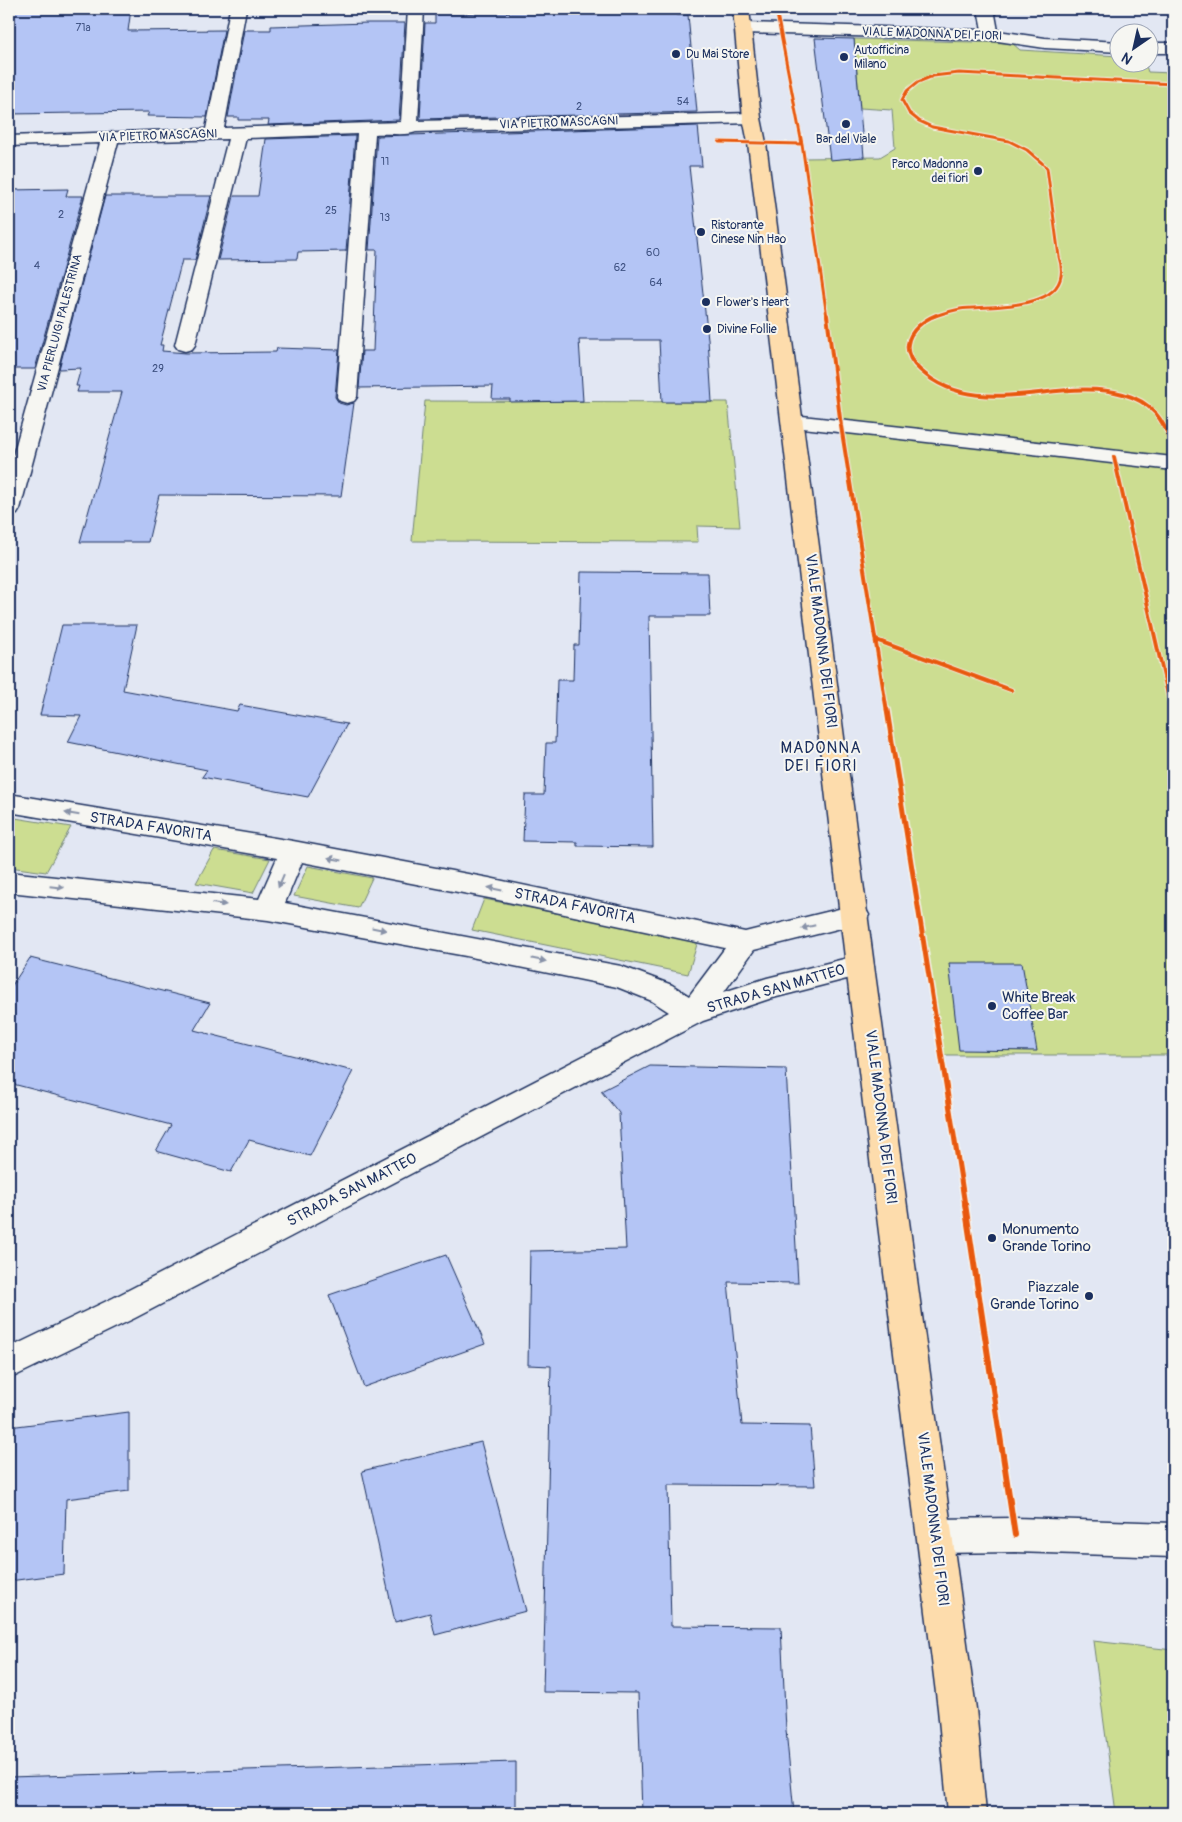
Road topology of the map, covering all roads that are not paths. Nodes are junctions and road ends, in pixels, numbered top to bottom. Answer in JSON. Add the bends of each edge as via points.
{"nodes":[{"id":1,"x":238,"y":9,"type":"edge"},
{"id":2,"x":416,"y":9,"type":"edge"},
{"id":3,"x":986,"y":9,"type":"edge"},
{"id":4,"x":742,"y":18,"type":"edge"},
{"id":5,"x":991,"y":35,"type":"junction"},
{"id":6,"x":1110,"y":46,"type":"edge"},
{"id":7,"x":1160,"y":48,"type":"edge"},
{"id":8,"x":1173,"y":48,"type":"edge"},
{"id":9,"x":752,"y":118,"type":"junction"},
{"id":10,"x":409,"y":129,"type":"junction"},
{"id":11,"x":366,"y":130,"type":"junction"},
{"id":12,"x":238,"y":134,"type":"junction"},
{"id":13,"x":214,"y":135,"type":"junction"},
{"id":14,"x":111,"y":137,"type":"junction"},
{"id":15,"x":9,"y":141,"type":"edge"},
{"id":16,"x":185,"y":345,"type":"dead end"},
{"id":17,"x":347,"y":397,"type":"dead end"},
{"id":18,"x":793,"y":421,"type":"junction"},
{"id":19,"x":1173,"y":464,"type":"edge"},
{"id":20,"x":9,"y":510,"type":"edge"},
{"id":21,"x":9,"y":804,"type":"edge"},
{"id":22,"x":293,"y":851,"type":"junction"},
{"id":23,"x":9,"y":882,"type":"edge"},
{"id":24,"x":268,"y":910,"type":"junction"},
{"id":25,"x":855,"y":915,"type":"junction"},
{"id":26,"x":745,"y":942,"type":"junction"},
{"id":27,"x":860,"y":966,"type":"junction"},
{"id":28,"x":693,"y":1013,"type":"junction"},
{"id":29,"x":9,"y":1364,"type":"edge"},
{"id":30,"x":935,"y":1536,"type":"junction"},
{"id":31,"x":1173,"y":1540,"type":"edge"},
{"id":32,"x":967,"y":1813,"type":"edge"}],
"edges":[{"from":1,"to":13,"type":"street"},
{"from":2,"to":10,"type":"street"},
{"from":3,"to":5,"type":"street"},
{"from":4,"to":5,"type":"street","name":"VIALE MADONNA DEI FIORI"},
{"from":4,"to":9,"type":"main road","name":"VIALE MADONNA DEI FIORI"},
{"from":5,"to":6,"type":"street","name":"VIALE MADONNA DEI FIORI","via":[[1045,43]]},
{"from":7,"to":8,"type":"street"},
{"from":9,"to":10,"type":"street","name":"VIA PIETRO MASCAGNI"},
{"from":9,"to":18,"type":"main road","name":"VIALE MADONNA DEI FIORI"},
{"from":10,"to":11,"type":"street","name":"VIA PIETRO MASCAGNI"},
{"from":11,"to":12,"type":"street","name":"VIA PIETRO MASCAGNI"},
{"from":11,"to":17,"type":"street"},
{"from":12,"to":13,"type":"street","name":"VIA PIETRO MASCAGNI"},
{"from":12,"to":16,"type":"street"},
{"from":13,"to":14,"type":"street","name":"VIA PIETRO MASCAGNI"},
{"from":14,"to":15,"type":"street","name":"VIA PIETRO MASCAGNI"},
{"from":14,"to":20,"type":"street","name":"VIA PIERLUIGI PALESTRINA"},
{"from":18,"to":19,"type":"street"},
{"from":18,"to":25,"type":"main road","name":"VIALE MADONNA DEI FIORI"},
{"from":22,"to":21,"type":"street","name":"STRADA FAVORITA","one_way":true},
{"from":22,"to":24,"type":"street","one_way":true},
{"from":26,"to":22,"type":"street","name":"STRADA FAVORITA","one_way":true},
{"from":23,"to":24,"type":"street","one_way":true},
{"from":24,"to":28,"type":"street","one_way":true,"via":[[621,977],[662,993]]},
{"from":25,"to":26,"type":"street","name":"STRADA FAVORITA","one_way":true},
{"from":25,"to":27,"type":"main road","name":"VIALE MADONNA DEI FIORI"},
{"from":26,"to":28,"type":"street","name":"STRADA SAN MATTEO"},
{"from":27,"to":28,"type":"street","name":"STRADA SAN MATTEO","via":[[767,989]]},
{"from":27,"to":30,"type":"main road","name":"VIALE MADONNA DEI FIORI"},
{"from":28,"to":29,"type":"street","name":"STRADA SAN MATTEO"},
{"from":30,"to":31,"type":"street"},
{"from":30,"to":32,"type":"main road","name":"VIALE MADONNA DEI FIORI"}]}
